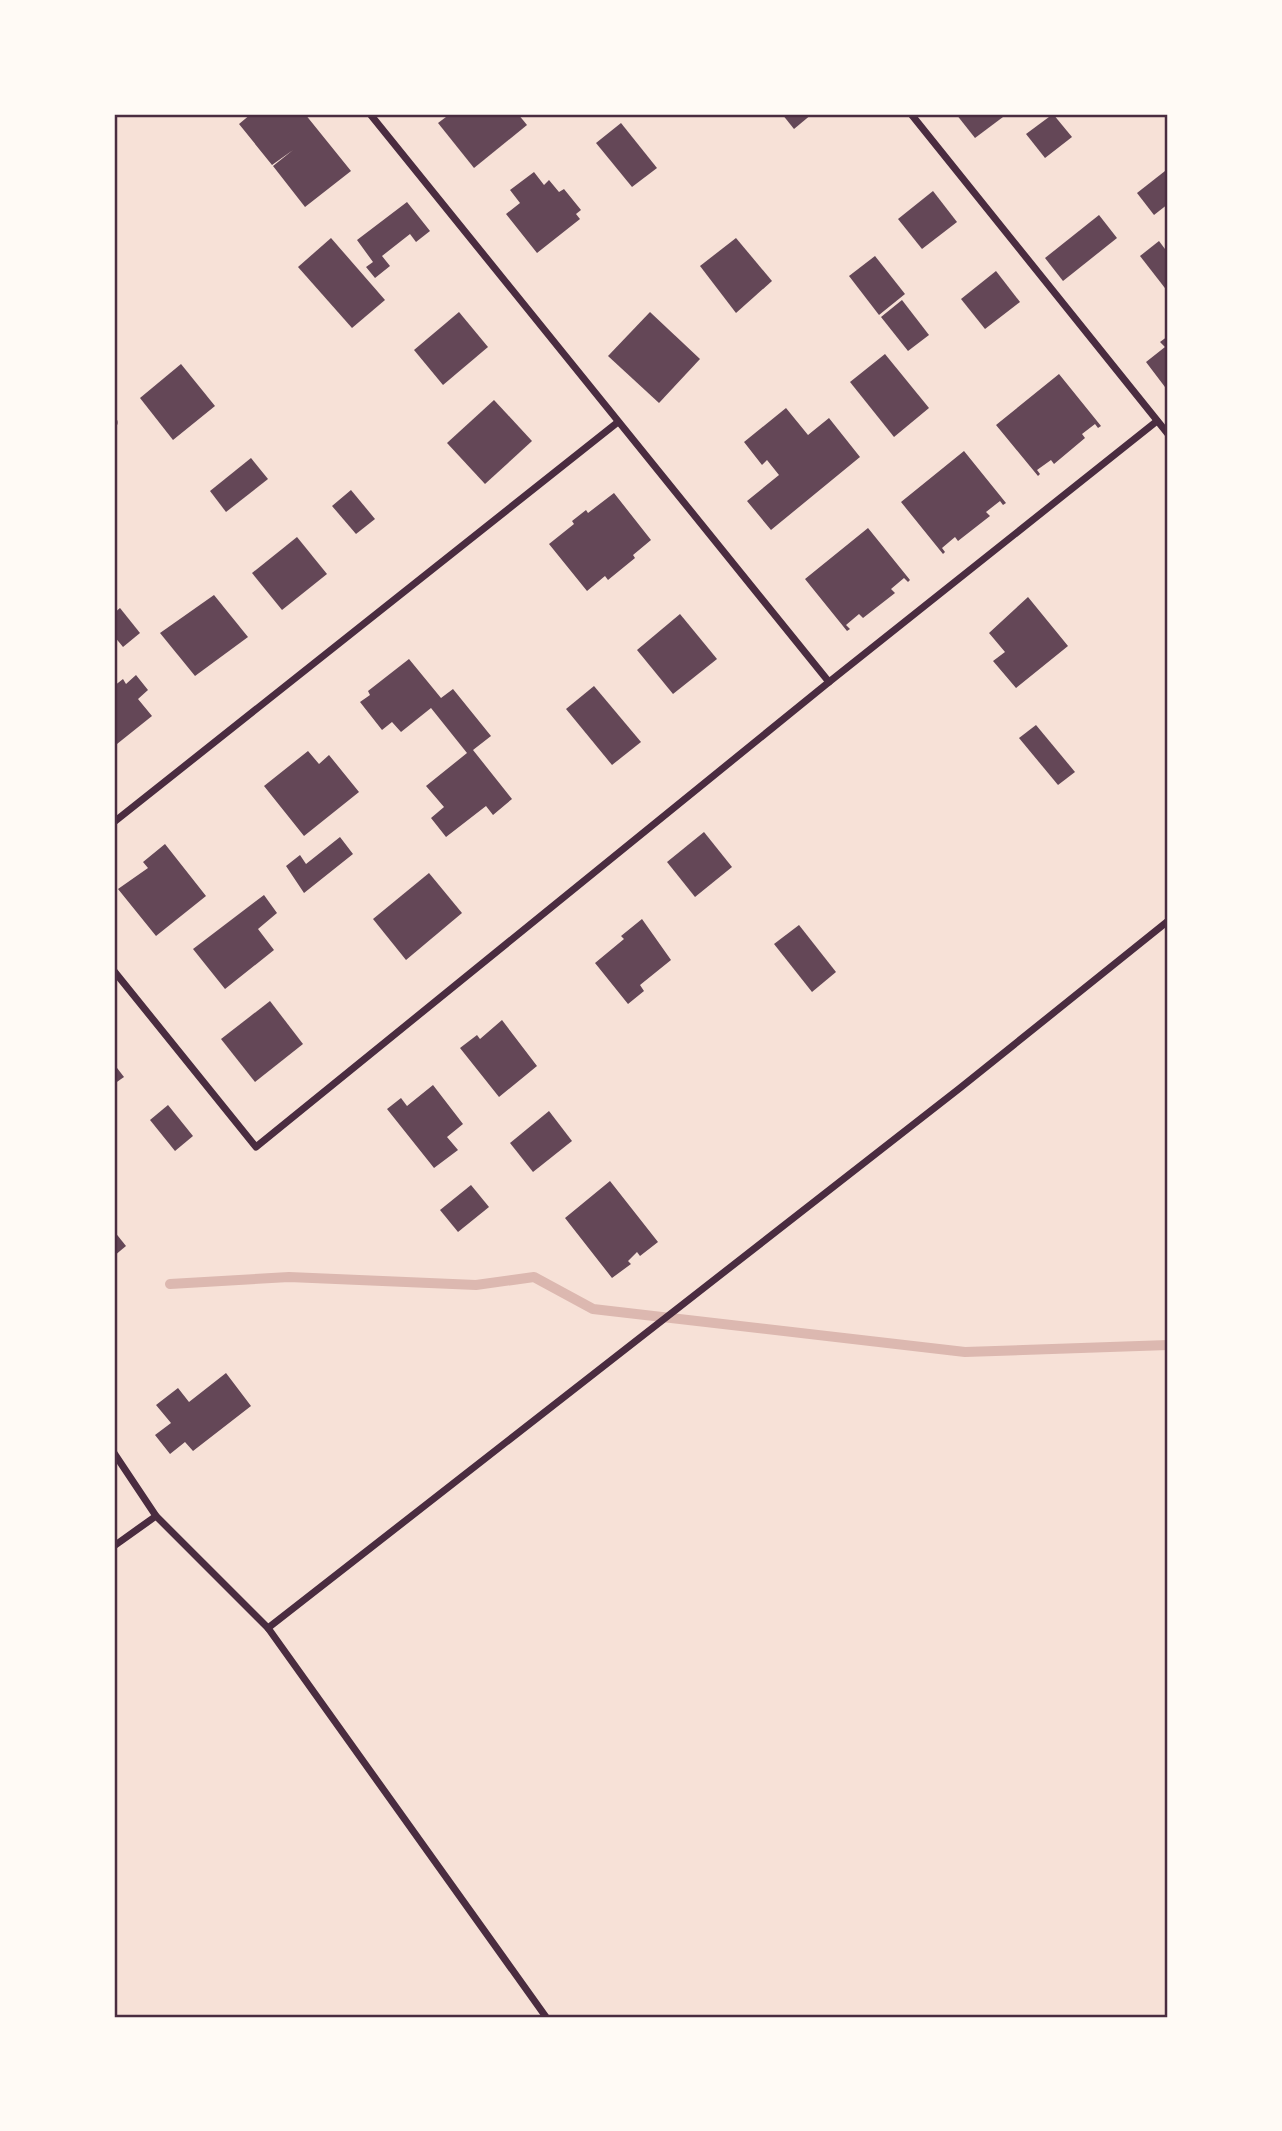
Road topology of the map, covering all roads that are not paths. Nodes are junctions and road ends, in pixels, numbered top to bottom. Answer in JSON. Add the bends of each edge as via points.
{"nodes":[{"id":1,"x":370,"y":114,"type":"edge"},
{"id":2,"x":911,"y":114,"type":"edge"},
{"id":3,"x":1157,"y":421,"type":"junction"},
{"id":4,"x":618,"y":422,"type":"junction"},
{"id":5,"x":1168,"y":434,"type":"edge"},
{"id":6,"x":829,"y":682,"type":"junction"},
{"id":7,"x":114,"y":822,"type":"edge"},
{"id":8,"x":1168,"y":921,"type":"edge"},
{"id":9,"x":114,"y":971,"type":"edge"},
{"id":10,"x":114,"y":1453,"type":"edge"},
{"id":11,"x":156,"y":1516,"type":"junction"},
{"id":12,"x":114,"y":1546,"type":"edge"},
{"id":13,"x":268,"y":1628,"type":"junction"},
{"id":14,"x":546,"y":2017,"type":"edge"}],
"edges":[{"from":1,"to":4,"type":"street"},
{"from":2,"to":3,"type":"street"},
{"from":3,"to":5,"type":"street"},
{"from":3,"to":6,"type":"street"},
{"from":4,"to":6,"type":"street"},
{"from":4,"to":7,"type":"street"},
{"from":6,"to":9,"type":"street","via":[[256,1147]]},
{"from":8,"to":13,"type":"street"},
{"from":10,"to":11,"type":"street"},
{"from":11,"to":12,"type":"street"},
{"from":11,"to":13,"type":"street"},
{"from":13,"to":14,"type":"street"}]}
